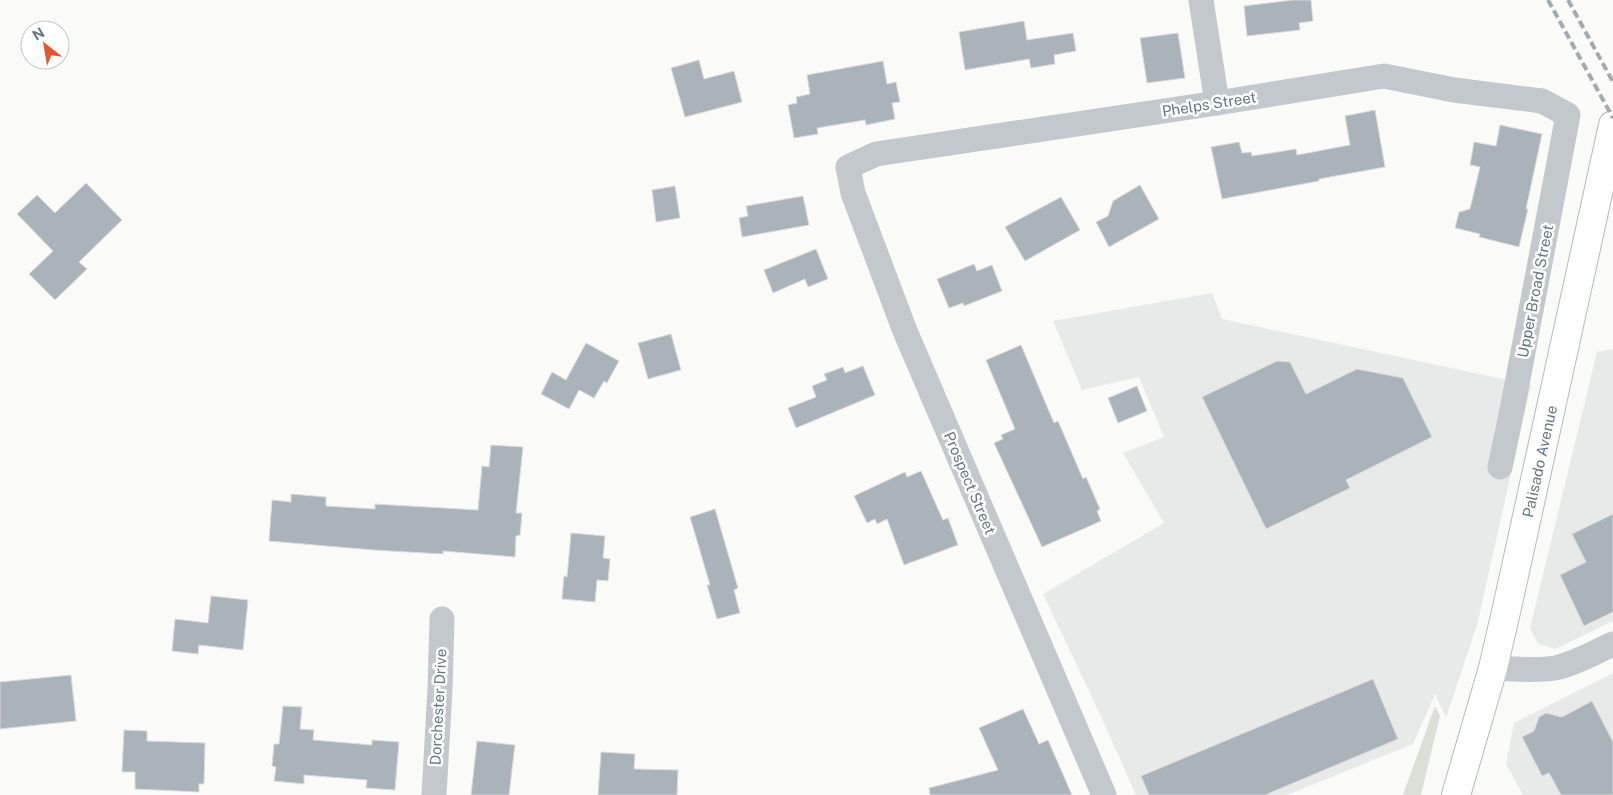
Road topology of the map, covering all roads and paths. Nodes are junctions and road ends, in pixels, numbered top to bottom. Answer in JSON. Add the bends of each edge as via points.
{"nodes":[{"id":1,"x":1201,"y":0,"type":"edge"},
{"id":2,"x":1217,"y":103,"type":"junction"},
{"id":3,"x":1568,"y":115,"type":"joint"},
{"id":4,"x":1613,"y":125,"type":"edge"},
{"id":5,"x":848,"y":167,"type":"joint"},
{"id":6,"x":1500,"y":468,"type":"dead end"},
{"id":7,"x":442,"y":619,"type":"dead end"},
{"id":8,"x":1613,"y":644,"type":"edge"},
{"id":9,"x":1492,"y":668,"type":"junction"},
{"id":10,"x":434,"y":795,"type":"edge"},
{"id":11,"x":1104,"y":795,"type":"edge"},
{"id":12,"x":1456,"y":795,"type":"edge"}],
"edges":[{"from":1,"to":2,"type":"street"},
{"from":2,"to":3,"type":"street","name":"Phelps Street","via":[[1384,76],[1454,90],[1542,101]]},
{"from":2,"to":5,"type":"street","name":"Phelps Street","via":[[876,154]]},
{"from":3,"to":6,"type":"street","name":"Upper Broad Street"},
{"from":4,"to":9,"type":"main road","name":"Palisado Avenue"},
{"from":5,"to":11,"type":"street","name":"Prospect Street","via":[[853,193],[904,331]]},
{"from":7,"to":10,"type":"street","name":"Dorchester Drive"},
{"from":8,"to":9,"type":"street","via":[[1556,668]]},
{"from":9,"to":12,"type":"main road","name":"Palisado Avenue"}]}
